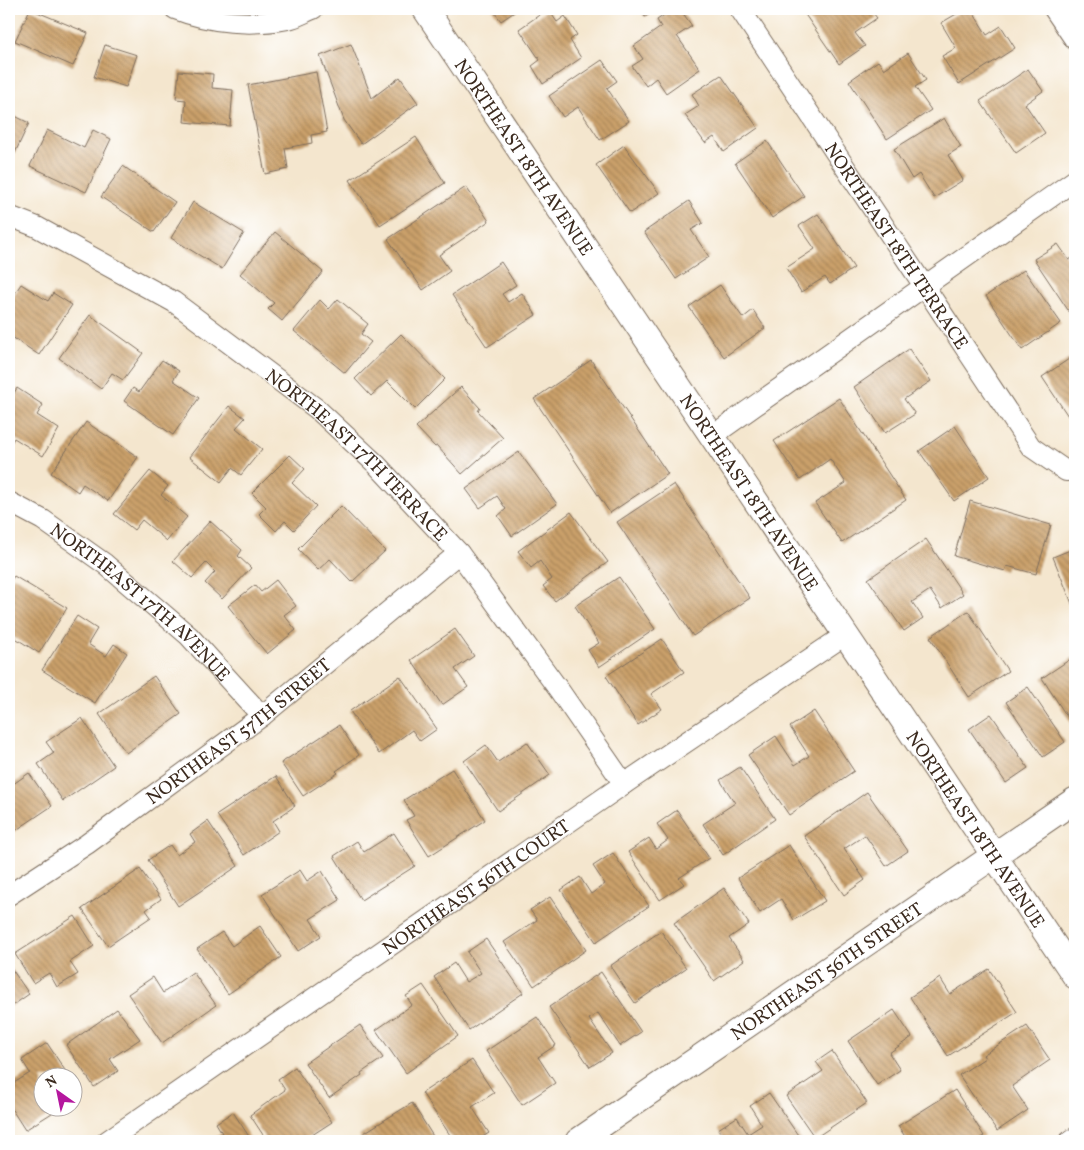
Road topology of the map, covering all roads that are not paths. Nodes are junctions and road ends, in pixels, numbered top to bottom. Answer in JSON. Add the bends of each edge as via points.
{"nodes":[{"id":1,"x":175,"y":9,"type":"edge"},
{"id":2,"x":313,"y":9,"type":"edge"},
{"id":3,"x":426,"y":9,"type":"edge"},
{"id":4,"x":740,"y":9,"type":"edge"},
{"id":5,"x":1054,"y":9,"type":"edge"},
{"id":6,"x":1075,"y":40,"type":"edge"},
{"id":7,"x":1075,"y":180,"type":"edge"},
{"id":8,"x":9,"y":216,"type":"edge"},
{"id":9,"x":924,"y":286,"type":"junction"},
{"id":10,"x":712,"y":436,"type":"junction"},
{"id":11,"x":1071,"y":471,"type":"edge"},
{"id":12,"x":9,"y":502,"type":"edge"},
{"id":13,"x":459,"y":553,"type":"junction"},
{"id":14,"x":846,"y":635,"type":"junction"},
{"id":15,"x":262,"y":716,"type":"junction"},
{"id":16,"x":624,"y":784,"type":"junction"},
{"id":17,"x":1075,"y":800,"type":"edge"},
{"id":18,"x":993,"y":856,"type":"junction"},
{"id":19,"x":9,"y":895,"type":"edge"},
{"id":20,"x":1075,"y":976,"type":"edge"},
{"id":21,"x":1075,"y":1138,"type":"edge"},
{"id":22,"x":107,"y":1141,"type":"edge"},
{"id":23,"x":578,"y":1141,"type":"edge"},
{"id":24,"x":1070,"y":1141,"type":"edge"}],
"edges":[{"from":1,"to":2,"type":"street","via":[[220,21],[253,23],[290,18]]},
{"from":3,"to":10,"type":"street","name":"NORTHEAST 18TH AVENUE"},
{"from":4,"to":9,"type":"street","name":"NORTHEAST 18TH TERRACE"},
{"from":5,"to":6,"type":"street"},
{"from":7,"to":9,"type":"street"},
{"from":8,"to":13,"type":"street","name":"NORTHEAST 17TH TERRACE","via":[[37,227],[174,302],[317,409],[376,464]]},
{"from":9,"to":10,"type":"street"},
{"from":9,"to":11,"type":"street","name":"NORTHEAST 18TH TERRACE","via":[[1031,447]]},
{"from":10,"to":14,"type":"street","name":"NORTHEAST 18TH AVENUE"},
{"from":12,"to":15,"type":"street","name":"NORTHEAST 17TH AVENUE","via":[[43,520],[105,564],[189,636]]},
{"from":13,"to":15,"type":"street","name":"NORTHEAST 57TH STREET"},
{"from":13,"to":16,"type":"street","name":"NORTHEAST 17TH TERRACE"},
{"from":14,"to":16,"type":"street","name":"NORTHEAST 56TH COURT"},
{"from":14,"to":18,"type":"street","name":"NORTHEAST 18TH AVENUE"},
{"from":15,"to":19,"type":"street","name":"NORTHEAST 57TH STREET","via":[[87,844]]},
{"from":16,"to":22,"type":"street","name":"NORTHEAST 56TH COURT"},
{"from":17,"to":18,"type":"street","name":"NORTHEAST 56TH STREET"},
{"from":18,"to":20,"type":"street","name":"NORTHEAST 18TH AVENUE"},
{"from":18,"to":23,"type":"street","name":"NORTHEAST 56TH STREET"},
{"from":21,"to":24,"type":"street"}]}
